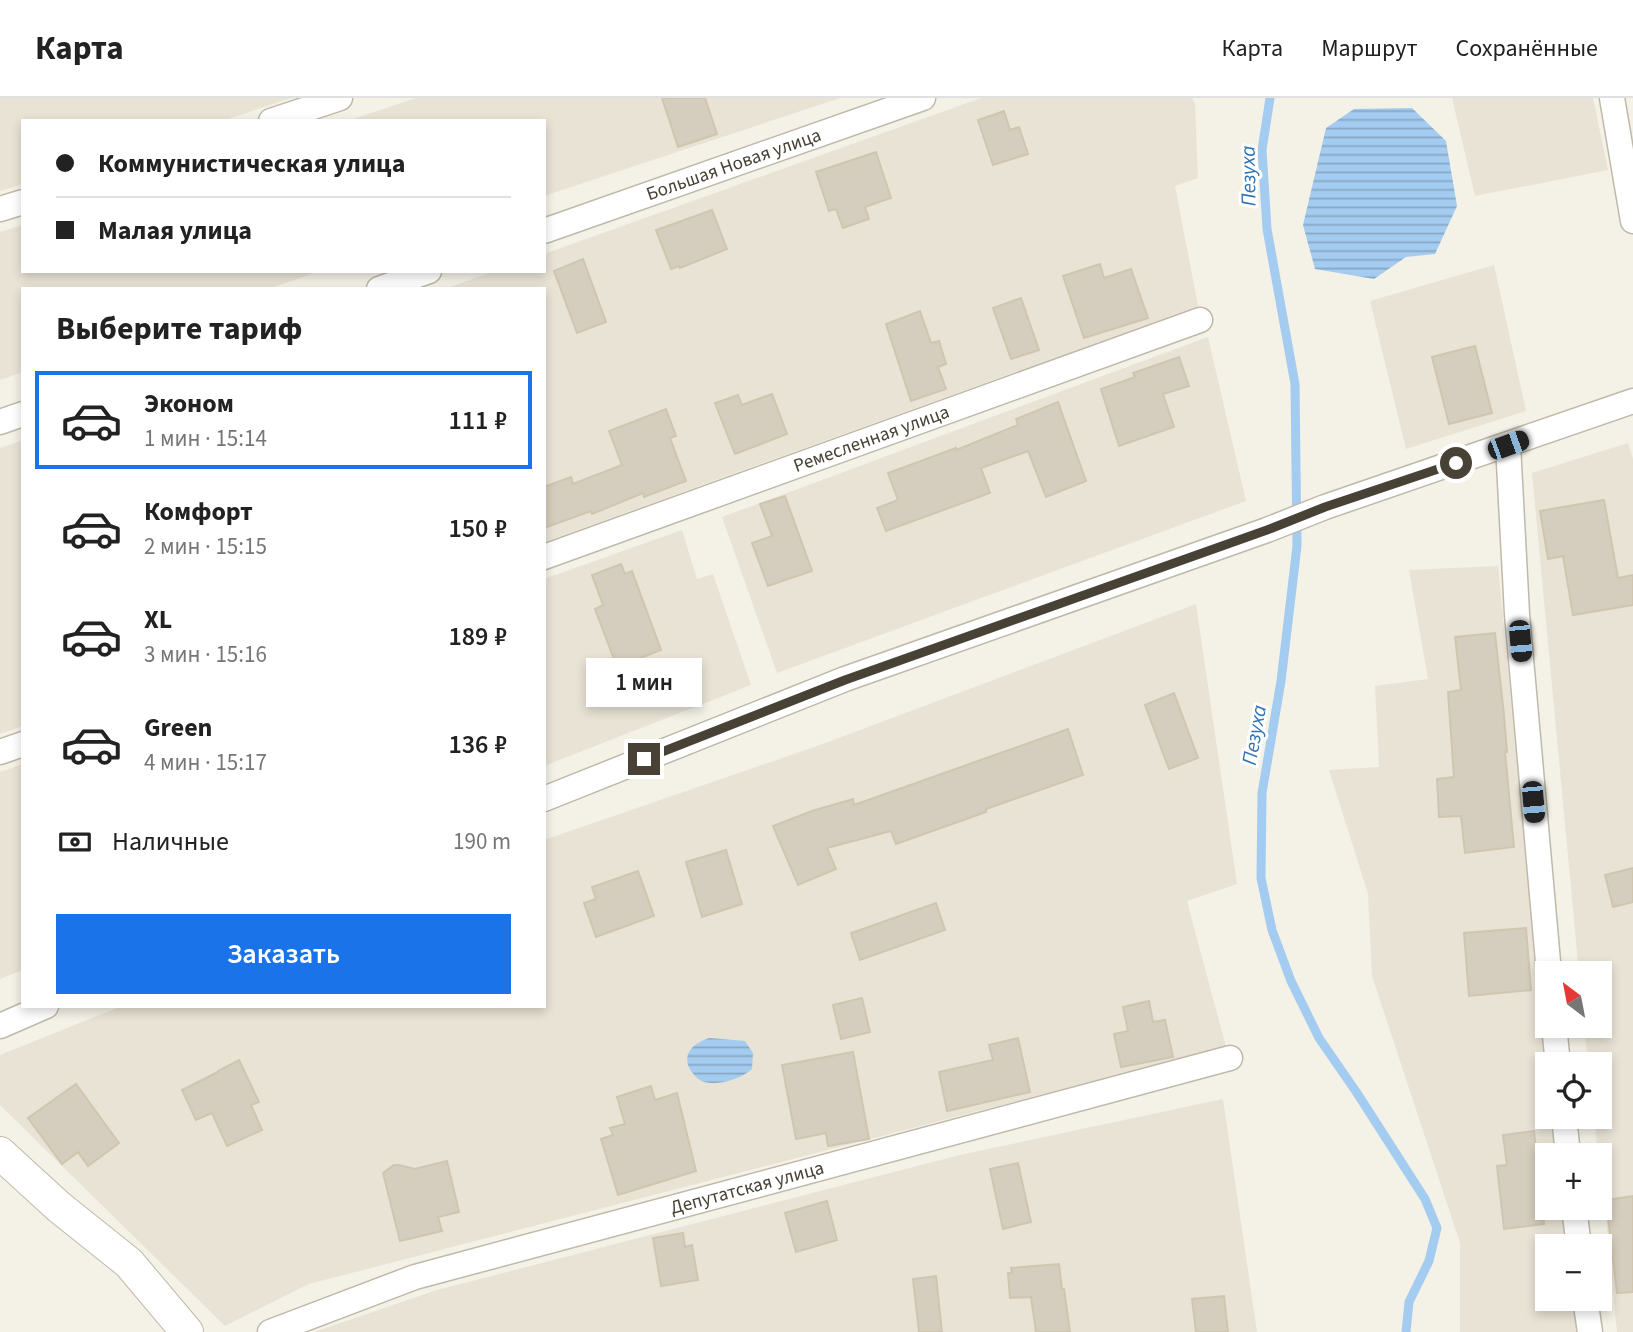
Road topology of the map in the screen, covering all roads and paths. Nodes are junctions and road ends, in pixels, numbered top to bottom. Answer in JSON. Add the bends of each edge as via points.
{"nodes":[{"id":1,"x":340,"y":98,"type":"edge"},
{"id":2,"x":923,"y":98,"type":"edge"},
{"id":3,"x":1612,"y":98,"type":"edge"},
{"id":4,"x":277,"y":119,"type":"edge"},
{"id":5,"x":21,"y":203,"type":"edge"},
{"id":6,"x":0,"y":209,"type":"edge"},
{"id":7,"x":1633,"y":221,"type":"edge"},
{"id":8,"x":546,"y":230,"type":"edge"},
{"id":9,"x":423,"y":273,"type":"edge"},
{"id":10,"x":385,"y":287,"type":"edge"},
{"id":11,"x":1200,"y":320,"type":"dead end"},
{"id":12,"x":1633,"y":401,"type":"edge"},
{"id":13,"x":21,"y":415,"type":"edge"},
{"id":14,"x":0,"y":422,"type":"edge"},
{"id":15,"x":1508,"y":445,"type":"junction"},
{"id":16,"x":546,"y":556,"type":"edge"},
{"id":17,"x":21,"y":745,"type":"edge"},
{"id":18,"x":0,"y":752,"type":"edge"},
{"id":19,"x":546,"y":798,"type":"edge"},
{"id":20,"x":1548,"y":961,"type":"edge"},
{"id":21,"x":41,"y":1008,"type":"edge"},
{"id":22,"x":0,"y":1026,"type":"edge"},
{"id":23,"x":1230,"y":1058,"type":"dead end"},
{"id":24,"x":0,"y":1153,"type":"edge"},
{"id":25,"x":1588,"y":1311,"type":"edge"},
{"id":26,"x":187,"y":1332,"type":"edge"},
{"id":27,"x":270,"y":1332,"type":"edge"},
{"id":28,"x":1590,"y":1332,"type":"edge"}],
"edges":[{"from":1,"to":4,"type":"street"},
{"from":2,"to":8,"type":"street","name":"Большая Новая улица"},
{"from":3,"to":7,"type":"street"},
{"from":5,"to":6,"type":"street"},
{"from":9,"to":10,"type":"street"},
{"from":11,"to":16,"type":"street","name":"Ремесленная улица"},
{"from":12,"to":15,"type":"street"},
{"from":13,"to":14,"type":"street"},
{"from":15,"to":19,"type":"street","via":[[845,680]]},
{"from":15,"to":20,"type":"street","via":[[1517,614]]},
{"from":17,"to":18,"type":"street"},
{"from":21,"to":22,"type":"street"},
{"from":23,"to":27,"type":"street","name":"Депутатская улица","via":[[415,1277]]},
{"from":24,"to":26,"type":"street","via":[[129,1263]]},
{"from":25,"to":28,"type":"street"}]}
